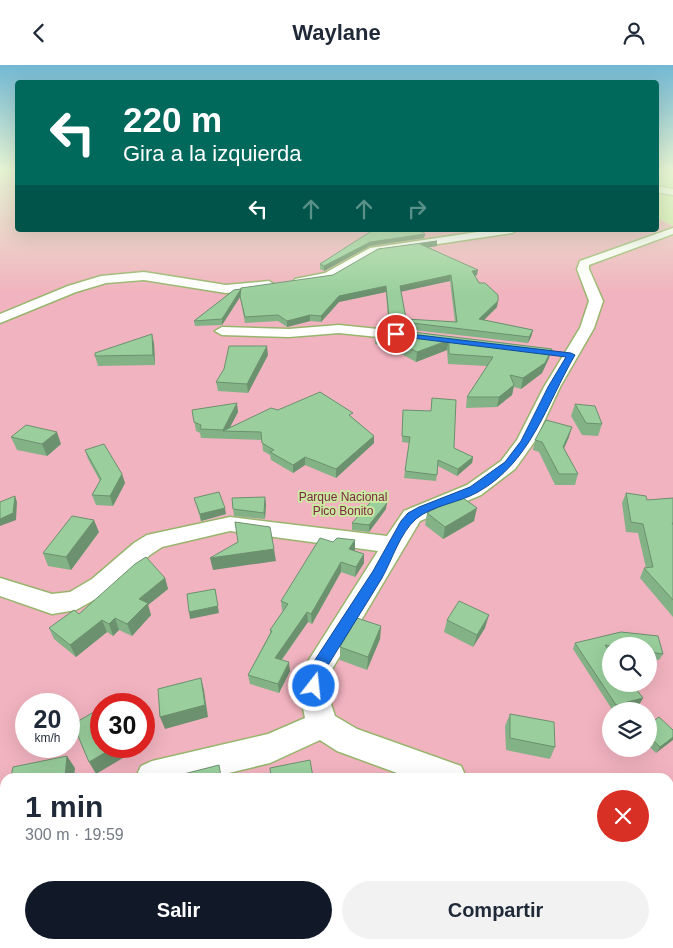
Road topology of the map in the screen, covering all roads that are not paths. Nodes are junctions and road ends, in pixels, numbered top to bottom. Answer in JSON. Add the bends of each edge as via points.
{"nodes":[{"id":1,"x":673,"y":231,"type":"edge"},
{"id":2,"x":498,"y":232,"type":"edge"},
{"id":3,"x":0,"y":319,"type":"edge"},
{"id":4,"x":222,"y":331,"type":"dead end"},
{"id":5,"x":424,"y":338,"type":"edge"},
{"id":6,"x":554,"y":353,"type":"edge"},
{"id":7,"x":571,"y":355,"type":"junction"},
{"id":8,"x":394,"y":545,"type":"junction"},
{"id":9,"x":0,"y":587,"type":"edge"},
{"id":10,"x":322,"y":725,"type":"junction"},
{"id":11,"x":168,"y":773,"type":"edge"},
{"id":12,"x":439,"y":773,"type":"edge"}],
"edges":[{"from":1,"to":7,"type":"street","via":[[584,263],[583,269],[596,301],[587,328]]},
{"from":2,"to":3,"type":"street","via":[[374,250],[329,275],[292,283],[226,289],[144,276],[105,279]]},
{"from":4,"to":5,"type":"street","via":[[289,333],[348,329]]},
{"from":6,"to":7,"type":"street"},
{"from":7,"to":8,"type":"street","via":[[526,441],[508,465],[474,490],[412,516]]},
{"from":8,"to":9,"type":"street","via":[[230,524],[155,541],[101,585],[76,600],[52,604]]},
{"from":8,"to":10,"type":"street","via":[[314,674],[314,698]]},
{"from":10,"to":11,"type":"street","via":[[270,748]]},
{"from":10,"to":12,"type":"street","via":[[348,741]]}]}
